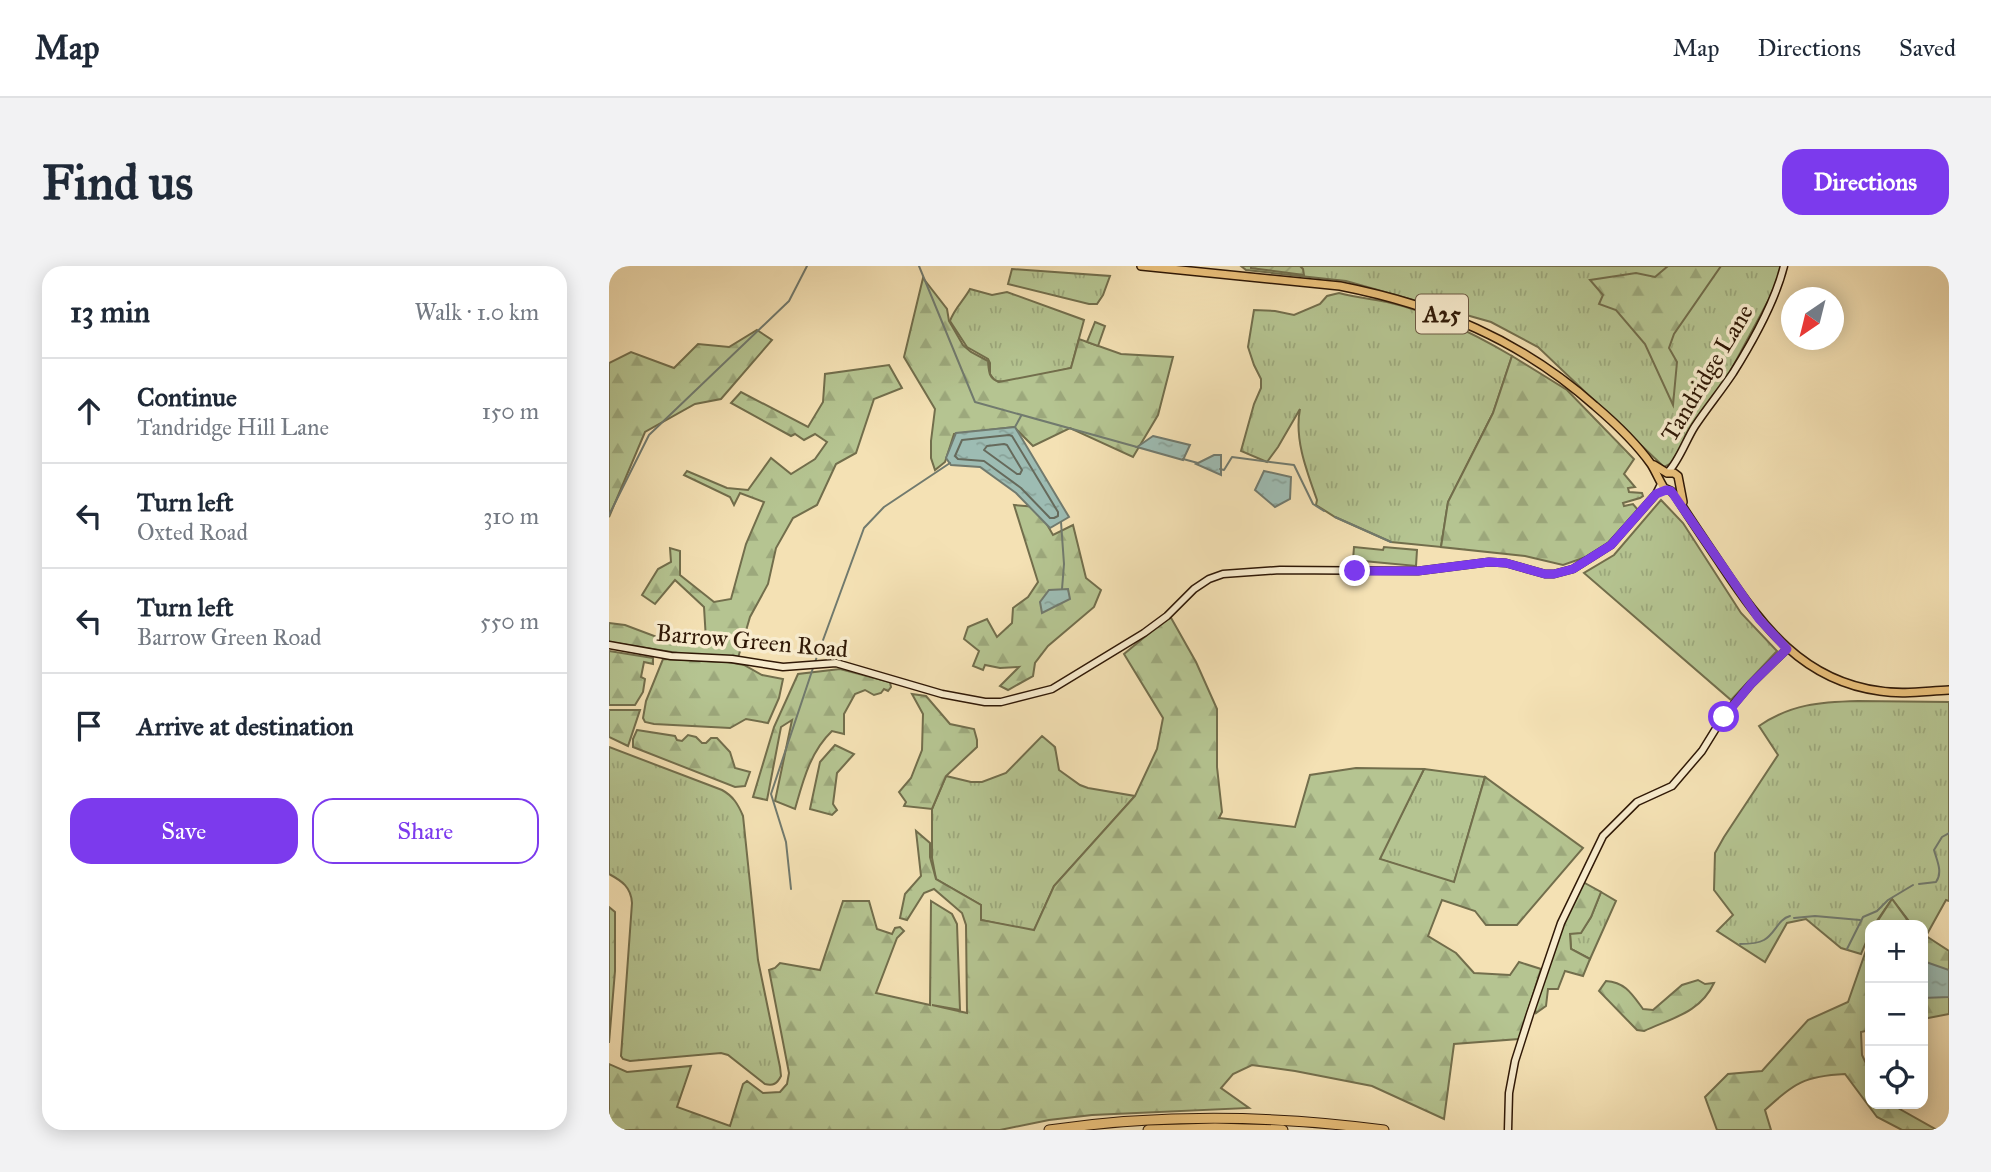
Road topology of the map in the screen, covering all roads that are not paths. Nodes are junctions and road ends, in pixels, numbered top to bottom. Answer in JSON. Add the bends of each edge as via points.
{"nodes":[{"id":1,"x":1141,"y":266,"type":"edge"},
{"id":2,"x":1784,"y":266,"type":"edge"},
{"id":3,"x":1650,"y":463,"type":"junction"},
{"id":4,"x":1670,"y":473,"type":"junction"},
{"id":5,"x":1679,"y":485,"type":"junction"},
{"id":6,"x":1665,"y":486,"type":"junction"},
{"id":7,"x":1685,"y":510,"type":"junction"},
{"id":8,"x":609,"y":645,"type":"edge"},
{"id":9,"x":1787,"y":649,"type":"junction"},
{"id":10,"x":1949,"y":690,"type":"edge"},
{"id":11,"x":1049,"y":1130,"type":"edge"},
{"id":12,"x":1148,"y":1130,"type":"edge"},
{"id":13,"x":1283,"y":1130,"type":"edge"},
{"id":14,"x":1384,"y":1130,"type":"edge"},
{"id":15,"x":1508,"y":1130,"type":"edge"}],
"edges":[{"from":1,"to":3,"type":"main road","number":"A25","via":[[1340,286],[1454,318],[1541,363],[1611,420]]},
{"from":2,"to":4,"type":"street","name":"Tandridge Lane","via":[[1752,341]]},
{"from":3,"to":4,"type":"main road","number":"A25"},
{"from":3,"to":6,"type":"main road","number":"A25"},
{"from":4,"to":5,"type":"main road","via":[[1679,479]]},
{"from":4,"to":6,"type":"main road"},
{"from":5,"to":6,"type":"main road"},
{"from":5,"to":7,"type":"main road","number":"A25"},
{"from":6,"to":7,"type":"main road","number":"A25"},
{"from":6,"to":8,"type":"street","name":"Barrow Green Road","via":[[1611,545],[1562,573],[1545,574],[1489,562],[1418,571],[1223,574],[1194,589],[1145,633],[1052,689],[1001,702],[942,694],[836,663],[783,667]]},
{"from":7,"to":9,"type":"main road","number":"A25","via":[[1753,611]]},
{"from":9,"to":10,"type":"main road","number":"A25","via":[[1824,674],[1859,687],[1895,693]]},
{"from":9,"to":15,"type":"street","via":[[1751,684],[1672,786],[1637,802],[1603,836],[1561,922],[1530,1014],[1515,1061]]},
{"from":11,"to":14,"type":"highway","via":[[1203,1118]]},
{"from":12,"to":13,"type":"highway"}]}
